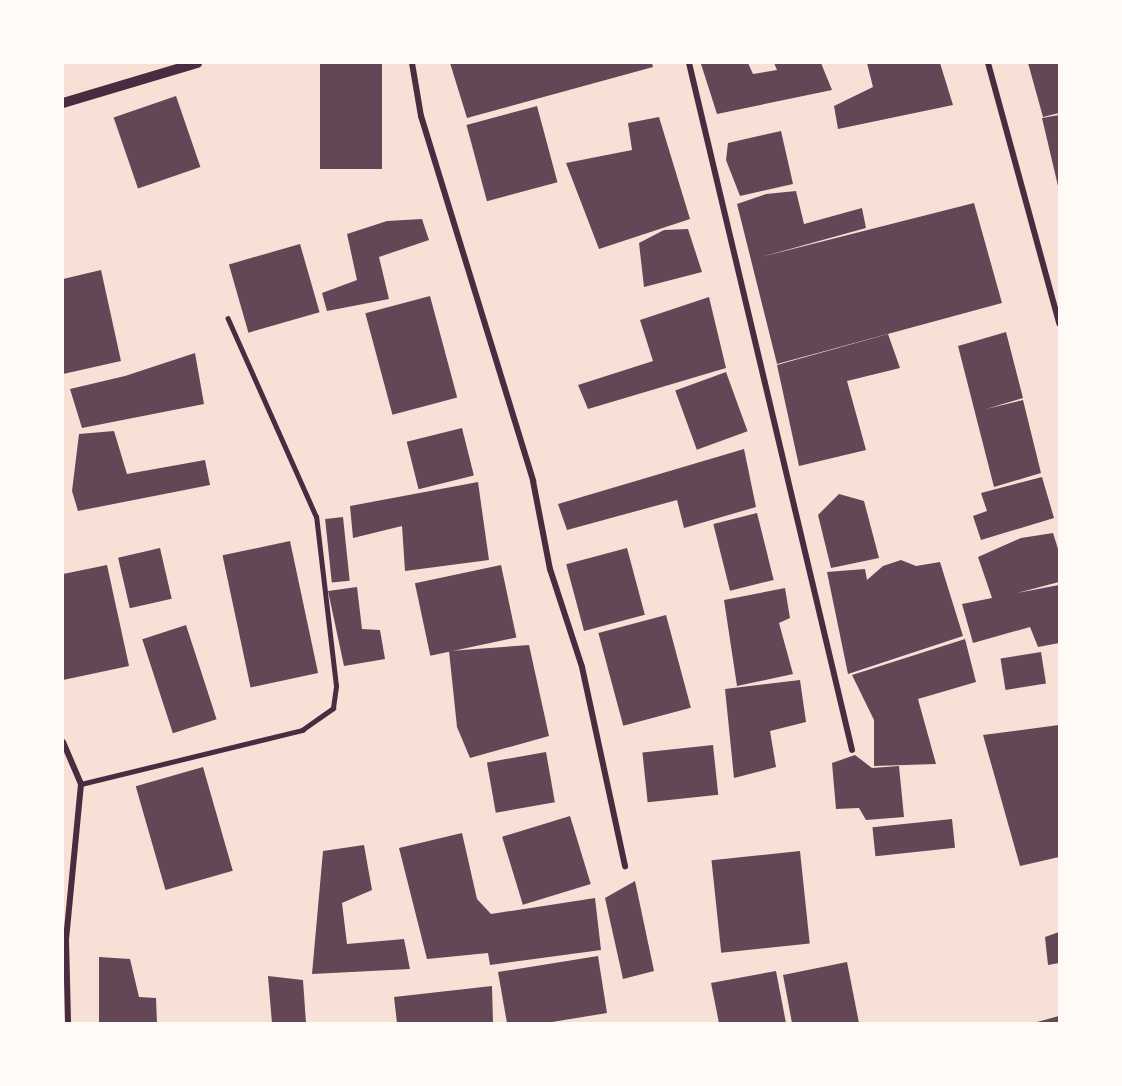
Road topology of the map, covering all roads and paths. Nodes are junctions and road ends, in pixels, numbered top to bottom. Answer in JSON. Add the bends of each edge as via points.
{"nodes":[{"id":1,"x":197,"y":63,"type":"edge"},
{"id":2,"x":412,"y":63,"type":"edge"},
{"id":3,"x":689,"y":63,"type":"edge"},
{"id":4,"x":988,"y":63,"type":"edge"},
{"id":5,"x":63,"y":102,"type":"edge"},
{"id":6,"x":228,"y":319,"type":"dead end"},
{"id":7,"x":1059,"y":323,"type":"edge"},
{"id":8,"x":63,"y":741,"type":"edge"},
{"id":9,"x":852,"y":750,"type":"dead end"},
{"id":10,"x":81,"y":784,"type":"junction"},
{"id":11,"x":625,"y":866,"type":"dead end"},
{"id":12,"x":64,"y":939,"type":"edge"},
{"id":13,"x":68,"y":1023,"type":"edge"}],
"edges":[{"from":1,"to":5,"type":"street"},
{"from":2,"to":11,"type":"street","via":[[421,116],[533,481],[550,569],[582,667]]},
{"from":3,"to":9,"type":"street"},
{"from":4,"to":7,"type":"street"},
{"from":6,"to":10,"type":"lane","via":[[315,517],[336,686],[333,708],[303,730]]},
{"from":8,"to":10,"type":"street"},
{"from":10,"to":12,"type":"street"},
{"from":12,"to":13,"type":"street"}]}
